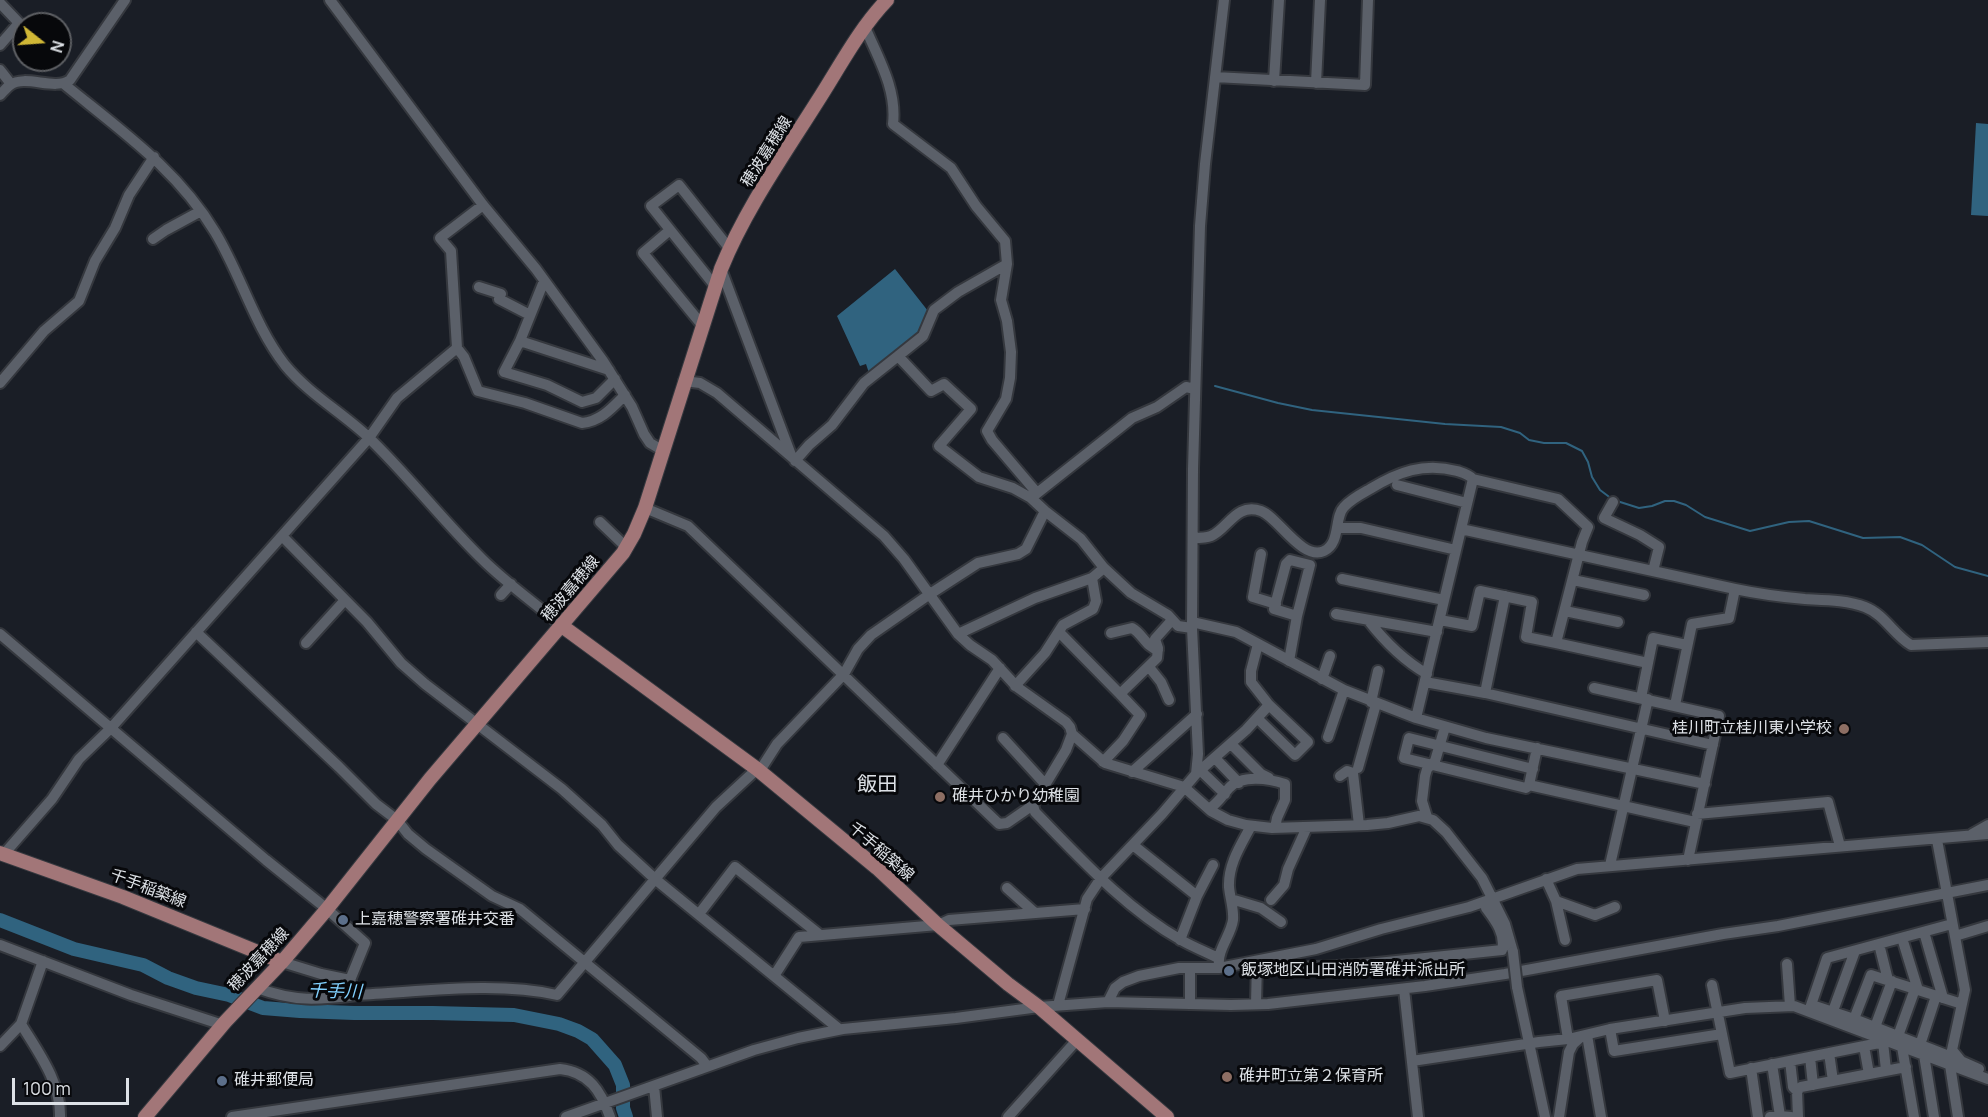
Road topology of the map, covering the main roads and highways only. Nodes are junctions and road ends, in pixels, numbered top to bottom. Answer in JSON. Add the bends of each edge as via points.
{"nodes":[{"id":1,"x":887,"y":0,"type":"edge"},
{"id":2,"x":562,"y":626,"type":"junction"},
{"id":3,"x":2,"y":853,"type":"edge"},
{"id":4,"x":282,"y":962,"type":"junction"},
{"id":5,"x":145,"y":1117,"type":"edge"},
{"id":6,"x":1167,"y":1117,"type":"edge"}],
"edges":[{"from":1,"to":2,"type":"main road","name":"穂波嘉穂線","via":[[865,27],[729,248],[634,534]]},
{"from":2,"to":4,"type":"main road","name":"穂波嘉穂線","via":[[477,723]]},
{"from":2,"to":6,"type":"main road","name":"千手稲築線","via":[[758,770]]},
{"from":3,"to":4,"type":"main road","name":"千手稲築線"},
{"from":4,"to":5,"type":"main road","name":"穂波嘉穂線","via":[[224,1023]]}]}
